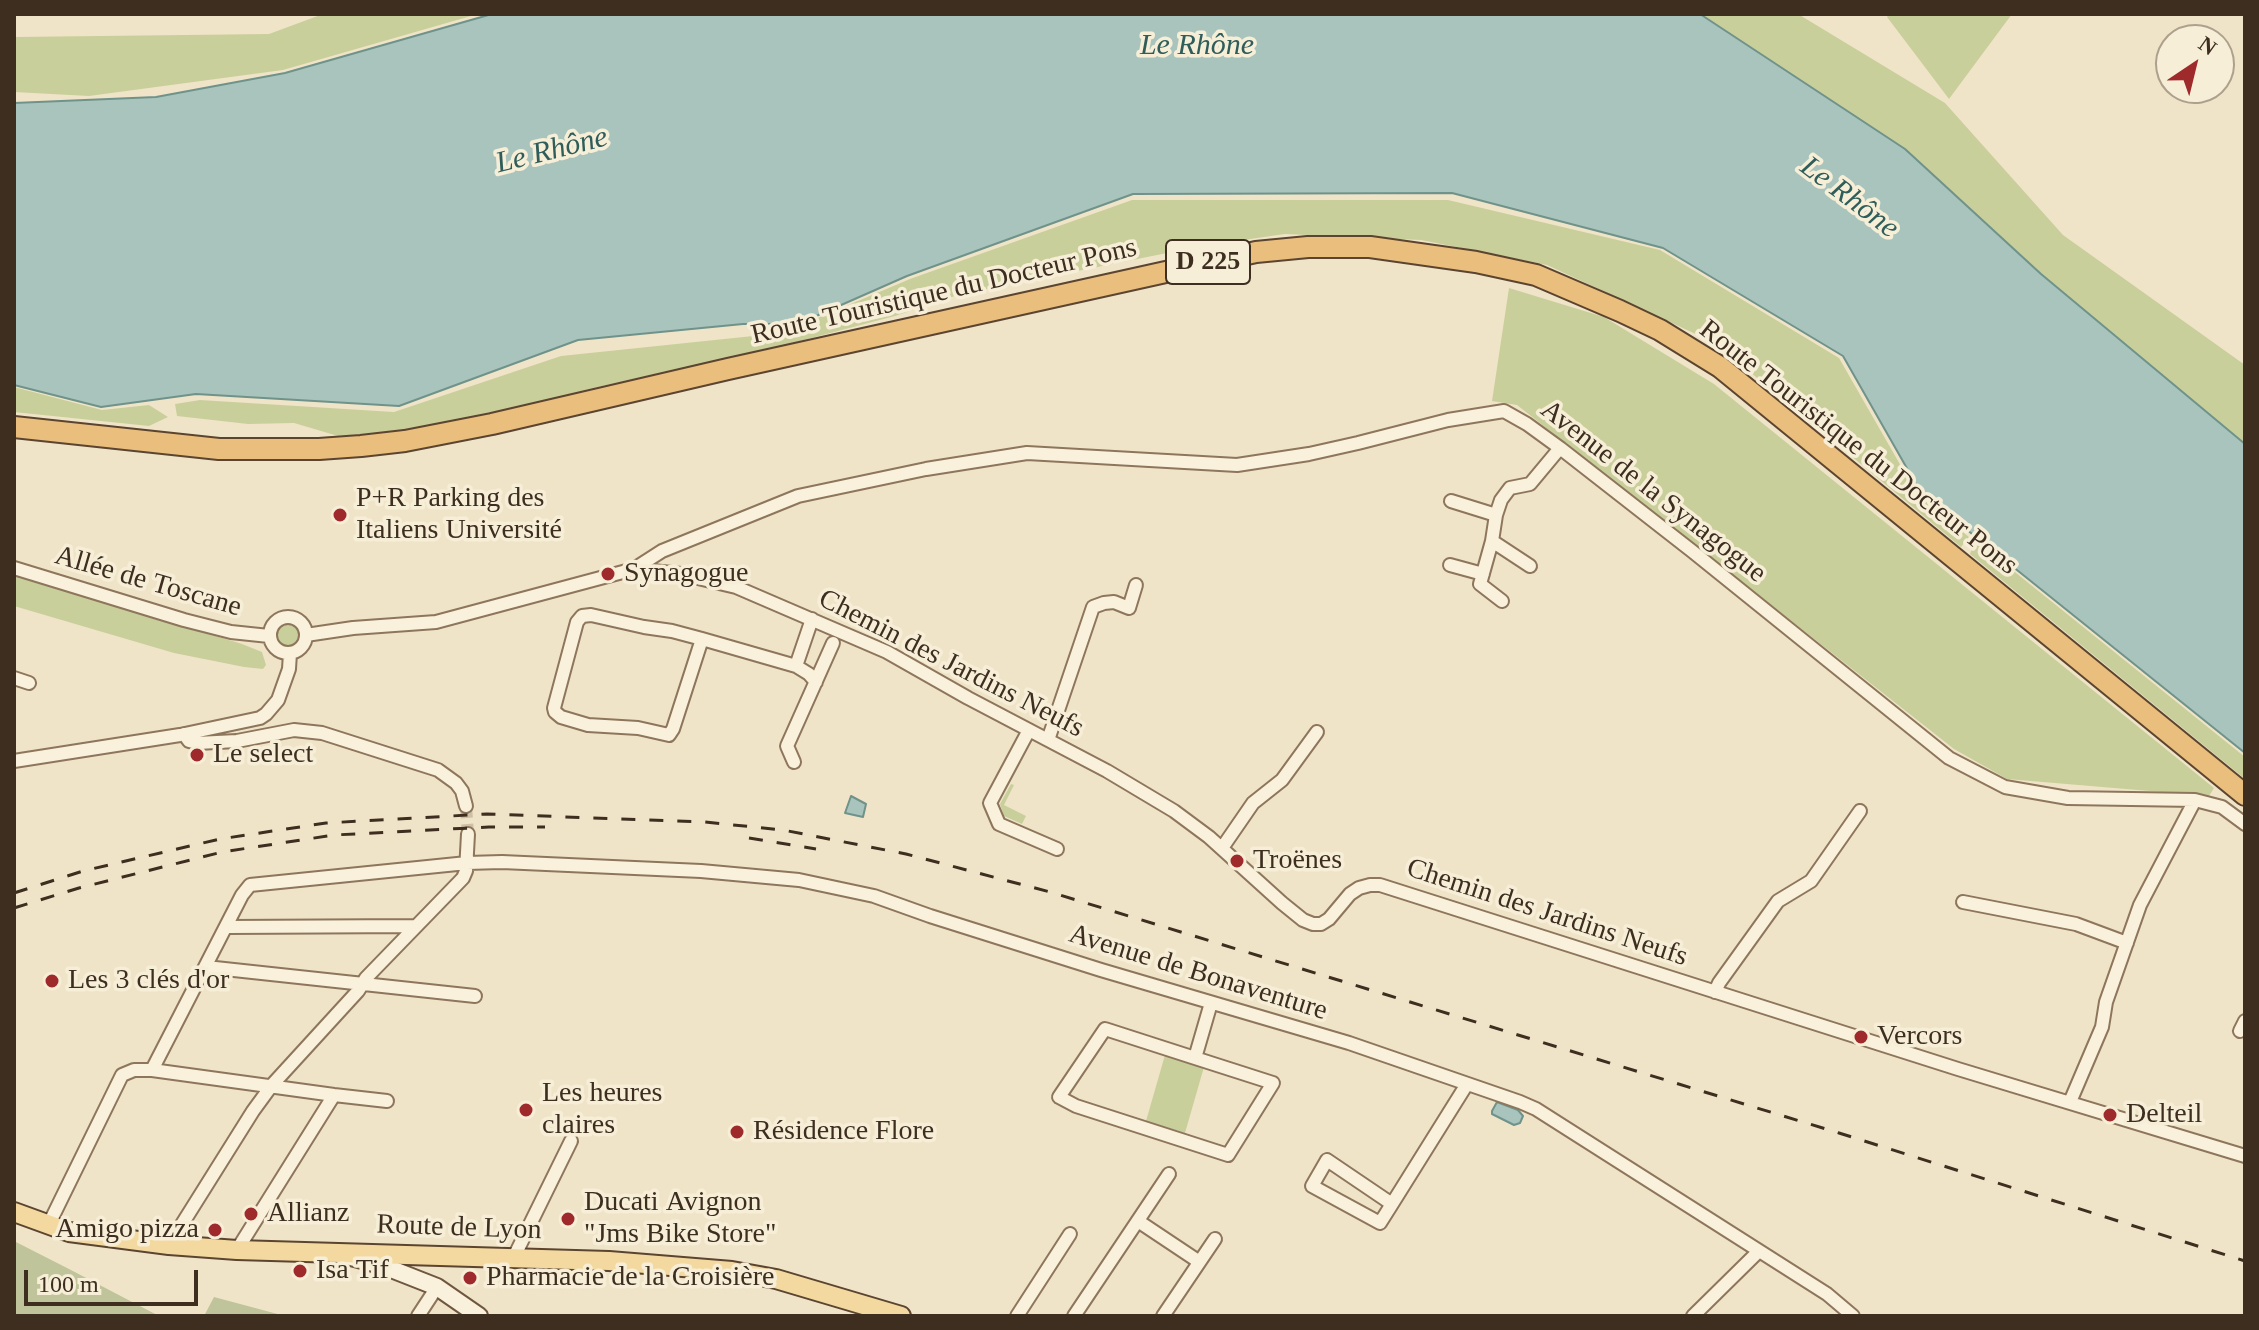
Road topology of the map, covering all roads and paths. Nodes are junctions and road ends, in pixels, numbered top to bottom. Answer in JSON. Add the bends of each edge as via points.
{"nodes":[{"id":1,"x":14,"y":427,"type":"edge"},
{"id":2,"x":1560,"y":448,"type":"junction"},
{"id":3,"x":1451,"y":501,"type":"dead end"},
{"id":4,"x":1496,"y":515,"type":"junction"},
{"id":5,"x":1492,"y":541,"type":"junction"},
{"id":6,"x":1450,"y":565,"type":"dead end"},
{"id":7,"x":1530,"y":566,"type":"dead end"},
{"id":8,"x":14,"y":568,"type":"edge"},
{"id":9,"x":634,"y":569,"type":"junction"},
{"id":10,"x":1483,"y":574,"type":"junction"},
{"id":11,"x":1136,"y":585,"type":"dead end"},
{"id":12,"x":1502,"y":601,"type":"dead end"},
{"id":13,"x":812,"y":619,"type":"junction"},
{"id":14,"x":306,"y":635,"type":"junction"},
{"id":15,"x":269,"y":636,"type":"junction"},
{"id":16,"x":702,"y":639,"type":"junction"},
{"id":17,"x":833,"y":643,"type":"dead end"},
{"id":18,"x":290,"y":653,"type":"junction"},
{"id":19,"x":796,"y":666,"type":"junction"},
{"id":20,"x":14,"y":678,"type":"edge"},
{"id":21,"x":816,"y":682,"type":"junction"},
{"id":22,"x":29,"y":683,"type":"dead end"},
{"id":23,"x":1029,"y":730,"type":"junction"},
{"id":24,"x":1317,"y":732,"type":"dead end"},
{"id":25,"x":184,"y":734,"type":"junction"},
{"id":26,"x":1048,"y":740,"type":"junction"},
{"id":27,"x":14,"y":761,"type":"edge"},
{"id":28,"x":794,"y":762,"type":"dead end"},
{"id":29,"x":2245,"y":795,"type":"edge"},
{"id":30,"x":2195,"y":800,"type":"junction"},
{"id":31,"x":466,"y":806,"type":"tunnel mouth"},
{"id":32,"x":1860,"y":811,"type":"dead end"},
{"id":33,"x":2245,"y":824,"type":"edge"},
{"id":34,"x":468,"y":834,"type":"tunnel mouth"},
{"id":35,"x":1222,"y":848,"type":"junction"},
{"id":36,"x":1057,"y":849,"type":"dead end"},
{"id":37,"x":467,"y":863,"type":"junction"},
{"id":38,"x":1963,"y":902,"type":"dead end"},
{"id":39,"x":416,"y":926,"type":"junction"},
{"id":40,"x":227,"y":927,"type":"junction"},
{"id":41,"x":2127,"y":943,"type":"junction"},
{"id":42,"x":206,"y":967,"type":"junction"},
{"id":43,"x":362,"y":984,"type":"junction"},
{"id":44,"x":1715,"y":992,"type":"junction"},
{"id":45,"x":475,"y":996,"type":"dead end"},
{"id":46,"x":1211,"y":1003,"type":"junction"},
{"id":47,"x":1195,"y":1058,"type":"junction"},
{"id":48,"x":152,"y":1070,"type":"junction"},
{"id":49,"x":1467,"y":1084,"type":"junction"},
{"id":50,"x":272,"y":1085,"type":"junction"},
{"id":51,"x":334,"y":1095,"type":"junction"},
{"id":52,"x":387,"y":1101,"type":"dead end"},
{"id":53,"x":2070,"y":1102,"type":"junction"},
{"id":54,"x":571,"y":1141,"type":"dead end"},
{"id":55,"x":2245,"y":1156,"type":"edge"},
{"id":56,"x":1169,"y":1174,"type":"dead end"},
{"id":57,"x":1392,"y":1204,"type":"junction"},
{"id":58,"x":14,"y":1212,"type":"edge"},
{"id":59,"x":1138,"y":1221,"type":"junction"},
{"id":60,"x":48,"y":1226,"type":"junction"},
{"id":61,"x":1070,"y":1234,"type":"dead end"},
{"id":62,"x":1215,"y":1239,"type":"dead end"},
{"id":63,"x":169,"y":1245,"type":"junction"},
{"id":64,"x":237,"y":1250,"type":"junction"},
{"id":65,"x":1759,"y":1251,"type":"junction"},
{"id":66,"x":329,"y":1252,"type":"junction"},
{"id":67,"x":433,"y":1255,"type":"junction"},
{"id":68,"x":514,"y":1257,"type":"junction"},
{"id":69,"x":1195,"y":1259,"type":"dead end"},
{"id":70,"x":437,"y":1287,"type":"junction"},
{"id":71,"x":418,"y":1316,"type":"edge"},
{"id":72,"x":479,"y":1316,"type":"edge"},
{"id":73,"x":901,"y":1316,"type":"edge"},
{"id":74,"x":1017,"y":1316,"type":"edge"},
{"id":75,"x":1074,"y":1316,"type":"edge"},
{"id":76,"x":1163,"y":1316,"type":"edge"},
{"id":77,"x":1693,"y":1316,"type":"edge"},
{"id":78,"x":1853,"y":1316,"type":"edge"}],
"edges":[{"from":1,"to":29,"type":"highway","name":"Route Touristique du Docteur Pons","number":"D 225","via":[[219,449],[361,446],[492,424],[1256,252],[1370,247],[1476,262],[1536,275],[1620,311],[1720,367]]},
{"from":2,"to":4,"type":"street","via":[[1530,484],[1510,488]]},
{"from":2,"to":9,"type":"street","name":"Avenue de la Synagogue","via":[[1504,411],[1237,465],[1027,453],[798,496],[662,551]]},
{"from":2,"to":30,"type":"street","name":"Avenue de la Synagogue","via":[[1949,758],[2005,787],[2068,798]]},
{"from":3,"to":4,"type":"street"},
{"from":4,"to":5,"type":"street"},
{"from":5,"to":7,"type":"street"},
{"from":5,"to":10,"type":"street"},
{"from":6,"to":10,"type":"street"},
{"from":8,"to":15,"type":"street","name":"Allée de Toscane","via":[[184,620]]},
{"from":9,"to":13,"type":"street","name":"Chemin des Jardins Neufs","via":[[716,581]]},
{"from":9,"to":14,"type":"street","name":"Avenue de la Synagogue","via":[[436,622]]},
{"from":10,"to":12,"type":"street","via":[[1480,584]]},
{"from":11,"to":26,"type":"street","via":[[1129,608],[1114,602],[1093,607]]},
{"from":13,"to":19,"type":"street"},
{"from":13,"to":23,"type":"street","name":"Chemin des Jardins Neufs","via":[[887,652]]},
{"from":14,"to":15,"type":"street","via":[[300,622],[287,617],[275,621]]},
{"from":14,"to":18,"type":"street","via":[[302,647]]},
{"from":15,"to":18,"type":"street","via":[[274,647]]},
{"from":16,"to":16,"type":"street","via":[[582,616],[555,712],[588,725],[669,735]]},
{"from":16,"to":19,"type":"street"},
{"from":17,"to":21,"type":"street"},
{"from":18,"to":25,"type":"street","via":[[283,689],[266,714]]},
{"from":19,"to":21,"type":"street"},
{"from":20,"to":22,"type":"street"},
{"from":21,"to":28,"type":"street","via":[[787,746]]},
{"from":23,"to":26,"type":"street","name":"Chemin des Jardins Neufs"},
{"from":23,"to":36,"type":"street","via":[[990,803],[999,824]]},
{"from":24,"to":35,"type":"street","via":[[1282,780],[1253,803]]},
{"from":25,"to":27,"type":"street"},
{"from":25,"to":31,"type":"street","via":[[197,743],[281,731],[322,733],[438,770],[456,783]]},
{"from":26,"to":35,"type":"street","name":"Chemin des Jardins Neufs","via":[[1166,805]]},
{"from":30,"to":33,"type":"street","name":"Avenue de la Synagogue","via":[[2222,807]]},
{"from":30,"to":41,"type":"street","via":[[2140,905]]},
{"from":32,"to":44,"type":"street","via":[[1811,881],[1778,901]]},
{"from":34,"to":37,"type":"street"},
{"from":35,"to":44,"type":"street","name":"Chemin des Jardins Neufs","via":[[1313,924],[1329,919],[1359,888],[1380,885]]},
{"from":37,"to":39,"type":"street","via":[[463,878]]},
{"from":37,"to":40,"type":"street","name":"Avenue de Bonaventure","via":[[250,885]]},
{"from":37,"to":46,"type":"street","name":"Avenue de Bonaventure","via":[[799,880],[874,896]]},
{"from":38,"to":41,"type":"street","via":[[2076,924]]},
{"from":39,"to":40,"type":"street"},
{"from":39,"to":43,"type":"street"},
{"from":40,"to":42,"type":"street"},
{"from":41,"to":53,"type":"street","via":[[2102,1027]]},
{"from":42,"to":43,"type":"street"},
{"from":42,"to":48,"type":"street"},
{"from":43,"to":45,"type":"street"},
{"from":43,"to":50,"type":"street"},
{"from":44,"to":53,"type":"street","name":"Chemin des Jardins Neufs"},
{"from":46,"to":47,"type":"street"},
{"from":46,"to":49,"type":"street","name":"Avenue de Bonaventure"},
{"from":47,"to":47,"type":"street","via":[[1273,1083],[1228,1155],[1059,1097],[1105,1029]]},
{"from":48,"to":50,"type":"street"},
{"from":48,"to":60,"type":"street","via":[[122,1075]]},
{"from":49,"to":57,"type":"street"},
{"from":49,"to":65,"type":"street","name":"Avenue de Bonaventure","via":[[1536,1109]]},
{"from":50,"to":51,"type":"street"},
{"from":50,"to":63,"type":"street"},
{"from":51,"to":52,"type":"street"},
{"from":51,"to":64,"type":"street"},
{"from":53,"to":55,"type":"street","name":"Chemin des Jardins Neufs"},
{"from":54,"to":68,"type":"street"},
{"from":56,"to":59,"type":"street"},
{"from":57,"to":57,"type":"street","via":[[1327,1160],[1312,1186],[1380,1223]]},
{"from":58,"to":60,"type":"main road","name":"Route de Lyon"},
{"from":59,"to":69,"type":"street"},
{"from":59,"to":75,"type":"street"},
{"from":60,"to":63,"type":"main road","name":"Route de Lyon"},
{"from":61,"to":74,"type":"street"},
{"from":62,"to":76,"type":"street"},
{"from":63,"to":64,"type":"main road","name":"Route de Lyon"},
{"from":64,"to":66,"type":"main road","name":"Route de Lyon"},
{"from":65,"to":77,"type":"street"},
{"from":65,"to":78,"type":"street","name":"Avenue de Bonaventure"},
{"from":66,"to":67,"type":"main road","name":"Route de Lyon"},
{"from":66,"to":70,"type":"main road"},
{"from":67,"to":68,"type":"main road","name":"Route de Lyon"},
{"from":67,"to":70,"type":"main road"},
{"from":68,"to":73,"type":"main road","name":"Route de Lyon","via":[[732,1271]]},
{"from":70,"to":71,"type":"street"},
{"from":70,"to":72,"type":"main road"}]}
